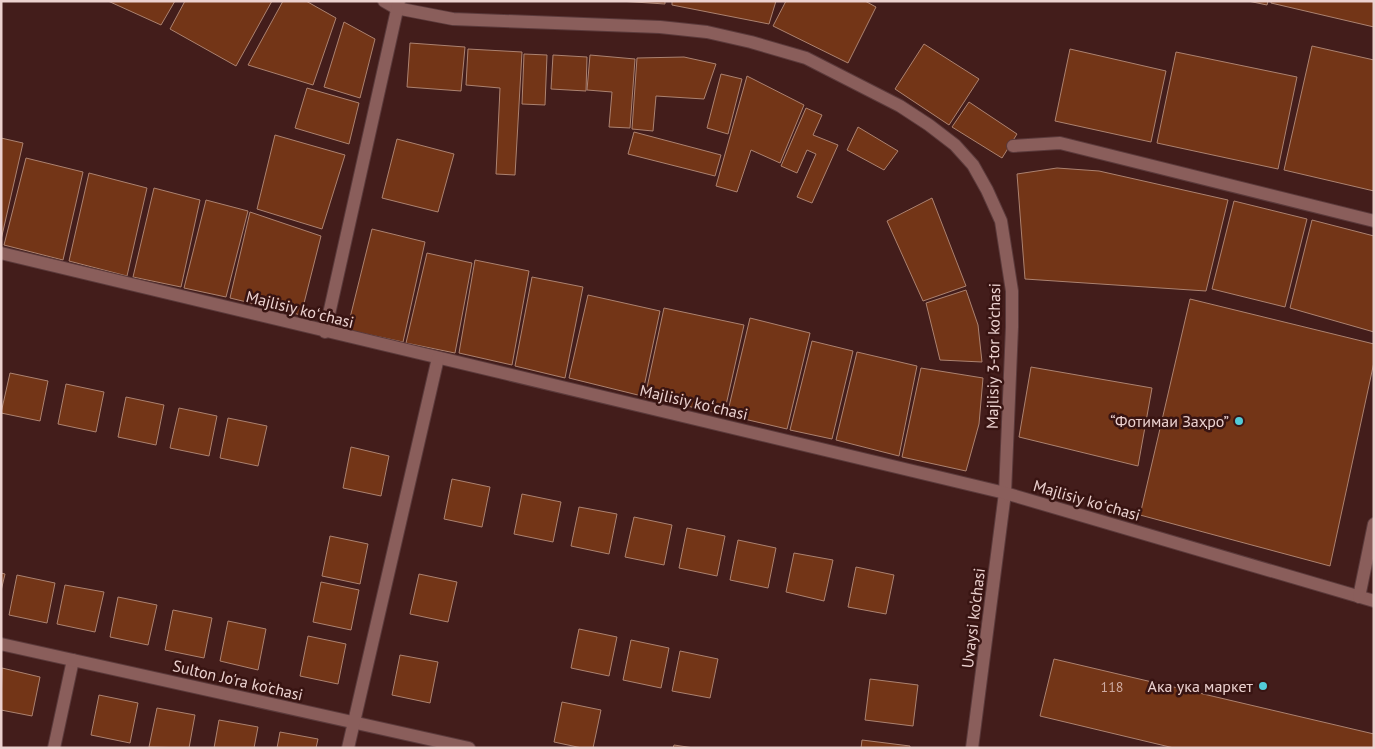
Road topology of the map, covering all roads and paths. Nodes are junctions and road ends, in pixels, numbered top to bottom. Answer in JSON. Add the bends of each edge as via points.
{"nodes":[{"id":1,"x":384,"y":1,"type":"edge"},
{"id":2,"x":398,"y":5,"type":"edge"},
{"id":3,"x":1013,"y":146,"type":"dead end"},
{"id":4,"x":1374,"y":221,"type":"edge"},
{"id":5,"x":1,"y":253,"type":"edge"},
{"id":6,"x":325,"y":332,"type":"junction"},
{"id":7,"x":438,"y":358,"type":"junction"},
{"id":8,"x":1005,"y":493,"type":"junction"},
{"id":9,"x":1374,"y":524,"type":"edge"},
{"id":10,"x":1359,"y":597,"type":"junction"},
{"id":11,"x":1374,"y":601,"type":"edge"},
{"id":12,"x":1,"y":644,"type":"edge"},
{"id":13,"x":73,"y":660,"type":"junction"},
{"id":14,"x":354,"y":722,"type":"junction"},
{"id":15,"x":54,"y":748,"type":"edge"},
{"id":16,"x":348,"y":748,"type":"edge"},
{"id":17,"x":469,"y":748,"type":"edge"},
{"id":18,"x":972,"y":748,"type":"edge"}],
"edges":[{"from":1,"to":2,"type":"street","name":"Majlisiy 3-tor ko'chasi"},
{"from":2,"to":6,"type":"street"},
{"from":2,"to":8,"type":"street","name":"Majlisiy 3-tor ko'chasi","via":[[453,20],[660,26],[751,42],[806,58],[832,71],[900,106],[955,145],[973,165],[987,190],[1001,221],[1007,256],[1012,291],[1012,327]]},
{"from":3,"to":4,"type":"street","via":[[1060,143]]},
{"from":5,"to":6,"type":"street","name":"Majlisiy koʻchasi"},
{"from":6,"to":7,"type":"street","name":"Majlisiy koʻchasi"},
{"from":7,"to":8,"type":"street","name":"Majlisiy koʻchasi"},
{"from":7,"to":14,"type":"street"},
{"from":8,"to":10,"type":"street","name":"Majlisiy koʻchasi"},
{"from":8,"to":18,"type":"street","name":"Uvaysi ko'chasi"},
{"from":9,"to":10,"type":"street"},
{"from":10,"to":11,"type":"street","name":"Majlisiy koʻchasi"},
{"from":12,"to":13,"type":"street","name":"Sulton Jo'ra ko'chasi"},
{"from":13,"to":14,"type":"street","name":"Sulton Jo'ra ko'chasi"},
{"from":13,"to":15,"type":"street"},
{"from":14,"to":16,"type":"street"},
{"from":14,"to":17,"type":"street","name":"Sulton Jo'ra ko'chasi"}]}
